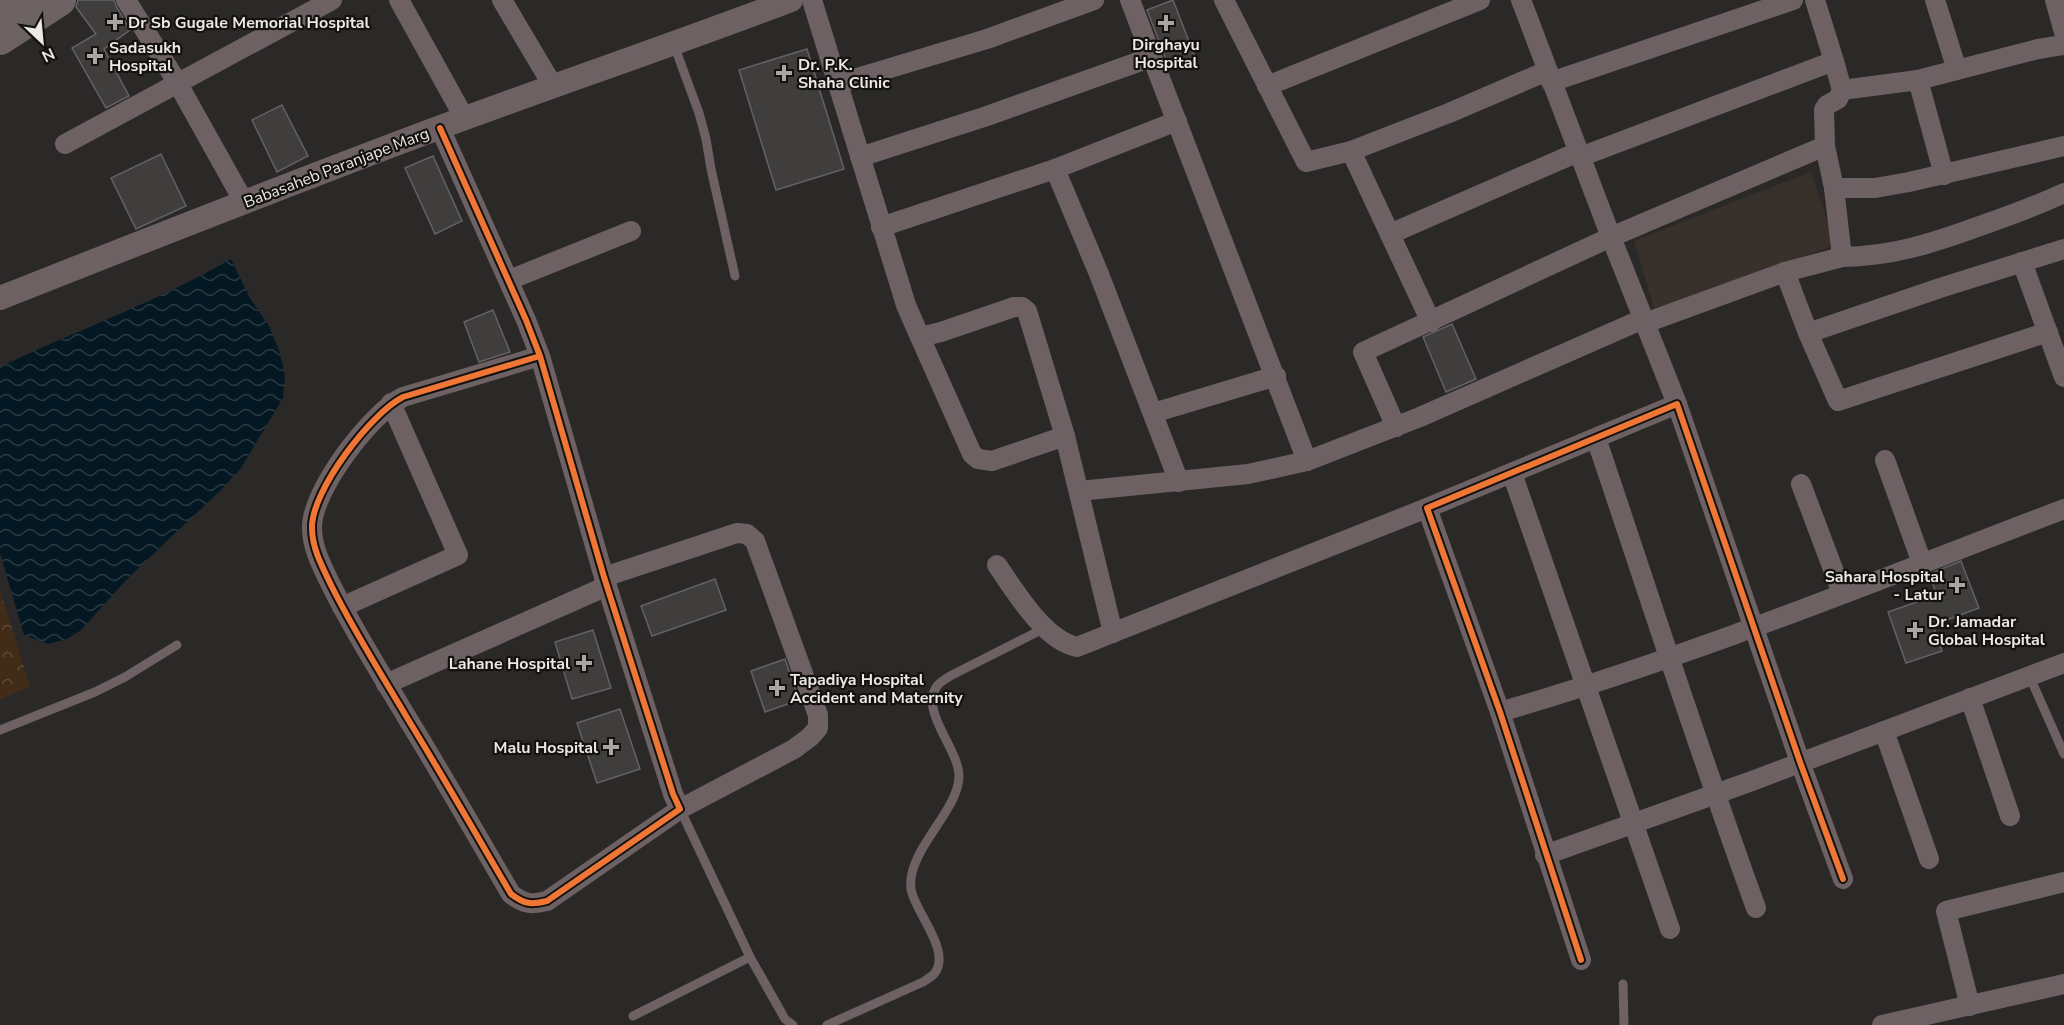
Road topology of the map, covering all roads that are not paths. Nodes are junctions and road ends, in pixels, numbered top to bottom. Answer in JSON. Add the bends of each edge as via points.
{"nodes":[{"id":1,"x":18,"y":0,"type":"edge"},
{"id":2,"x":60,"y":0,"type":"edge"},
{"id":3,"x":126,"y":0,"type":"edge"},
{"id":4,"x":332,"y":0,"type":"edge"},
{"id":5,"x":399,"y":0,"type":"edge"},
{"id":6,"x":502,"y":0,"type":"edge"},
{"id":7,"x":791,"y":0,"type":"edge"},
{"id":8,"x":812,"y":0,"type":"edge"},
{"id":9,"x":1094,"y":0,"type":"edge"},
{"id":10,"x":1130,"y":0,"type":"edge"},
{"id":11,"x":1224,"y":0,"type":"edge"},
{"id":12,"x":1480,"y":0,"type":"edge"},
{"id":13,"x":1793,"y":0,"type":"edge"},
{"id":14,"x":1815,"y":0,"type":"edge"},
{"id":15,"x":1935,"y":0,"type":"edge"},
{"id":16,"x":2055,"y":0,"type":"edge"},
{"id":17,"x":1523,"y":1,"type":"edge"},
{"id":18,"x":0,"y":12,"type":"edge"},
{"id":19,"x":2064,"y":32,"type":"edge"},
{"id":20,"x":0,"y":39,"type":"edge"},
{"id":21,"x":674,"y":45,"type":"junction"},
{"id":22,"x":2064,"y":45,"type":"edge"},
{"id":23,"x":1152,"y":57,"type":"junction"},
{"id":24,"x":1834,"y":61,"type":"junction"},
{"id":25,"x":1957,"y":70,"type":"junction"},
{"id":26,"x":1549,"y":76,"type":"junction"},
{"id":27,"x":1918,"y":80,"type":"junction"},
{"id":28,"x":177,"y":82,"type":"junction"},
{"id":29,"x":837,"y":84,"type":"junction"},
{"id":30,"x":553,"y":86,"type":"junction"},
{"id":31,"x":1267,"y":86,"type":"junction"},
{"id":32,"x":1842,"y":90,"type":"junction"},
{"id":33,"x":465,"y":118,"type":"junction"},
{"id":34,"x":1177,"y":121,"type":"junction"},
{"id":35,"x":440,"y":128,"type":"junction"},
{"id":36,"x":65,"y":144,"type":"dead end"},
{"id":37,"x":2064,"y":146,"type":"edge"},
{"id":38,"x":1825,"y":147,"type":"junction"},
{"id":39,"x":1351,"y":151,"type":"junction"},
{"id":40,"x":1579,"y":154,"type":"junction"},
{"id":41,"x":860,"y":157,"type":"junction"},
{"id":42,"x":1055,"y":168,"type":"junction"},
{"id":43,"x":1944,"y":175,"type":"junction"},
{"id":44,"x":1834,"y":188,"type":"junction"},
{"id":45,"x":2064,"y":193,"type":"edge"},
{"id":46,"x":244,"y":202,"type":"junction"},
{"id":47,"x":881,"y":227,"type":"junction"},
{"id":48,"x":631,"y":231,"type":"dead end"},
{"id":49,"x":1390,"y":234,"type":"junction"},
{"id":50,"x":1611,"y":237,"type":"junction"},
{"id":51,"x":2064,"y":249,"type":"edge"},
{"id":52,"x":1842,"y":257,"type":"junction"},
{"id":53,"x":2022,"y":262,"type":"junction"},
{"id":54,"x":1785,"y":272,"type":"junction"},
{"id":55,"x":735,"y":276,"type":"dead end"},
{"id":56,"x":509,"y":279,"type":"junction"},
{"id":57,"x":0,"y":298,"type":"edge"},
{"id":58,"x":1644,"y":321,"type":"junction"},
{"id":59,"x":1431,"y":322,"type":"junction"},
{"id":60,"x":2048,"y":332,"type":"junction"},
{"id":61,"x":1808,"y":333,"type":"junction"},
{"id":62,"x":920,"y":337,"type":"junction"},
{"id":63,"x":540,"y":356,"type":"junction"},
{"id":64,"x":1276,"y":376,"type":"junction"},
{"id":65,"x":2064,"y":377,"type":"edge"},
{"id":66,"x":391,"y":403,"type":"junction"},
{"id":67,"x":1677,"y":404,"type":"junction"},
{"id":68,"x":1153,"y":413,"type":"junction"},
{"id":69,"x":1396,"y":427,"type":"junction"},
{"id":70,"x":1065,"y":436,"type":"junction"},
{"id":71,"x":1596,"y":438,"type":"junction"},
{"id":72,"x":1885,"y":460,"type":"dead end"},
{"id":73,"x":1307,"y":461,"type":"junction"},
{"id":74,"x":1512,"y":473,"type":"junction"},
{"id":75,"x":1179,"y":482,"type":"junction"},
{"id":76,"x":1801,"y":484,"type":"dead end"},
{"id":77,"x":1079,"y":491,"type":"junction"},
{"id":78,"x":1427,"y":508,"type":"junction"},
{"id":79,"x":2064,"y":509,"type":"edge"},
{"id":80,"x":1922,"y":563,"type":"junction"},
{"id":81,"x":997,"y":565,"type":"dead end"},
{"id":82,"x":605,"y":581,"type":"junction"},
{"id":83,"x":1842,"y":593,"type":"junction"},
{"id":84,"x":342,"y":607,"type":"junction"},
{"id":85,"x":1753,"y":626,"type":"junction"},
{"id":86,"x":1046,"y":628,"type":"junction"},
{"id":87,"x":1113,"y":633,"type":"junction"},
{"id":88,"x":177,"y":645,"type":"dead end"},
{"id":89,"x":1670,"y":658,"type":"junction"},
{"id":90,"x":2064,"y":663,"type":"edge"},
{"id":91,"x":2029,"y":675,"type":"junction"},
{"id":92,"x":386,"y":684,"type":"junction"},
{"id":93,"x":1586,"y":687,"type":"junction"},
{"id":94,"x":1970,"y":698,"type":"junction"},
{"id":95,"x":1500,"y":712,"type":"junction"},
{"id":96,"x":0,"y":730,"type":"edge"},
{"id":97,"x":1884,"y":731,"type":"junction"},
{"id":98,"x":2064,"y":754,"type":"edge"},
{"id":99,"x":1800,"y":762,"type":"junction"},
{"id":100,"x":1714,"y":794,"type":"junction"},
{"id":101,"x":680,"y":809,"type":"junction"},
{"id":102,"x":2010,"y":816,"type":"dead end"},
{"id":103,"x":1633,"y":823,"type":"junction"},
{"id":104,"x":1545,"y":855,"type":"junction"},
{"id":105,"x":1929,"y":859,"type":"dead end"},
{"id":106,"x":1843,"y":879,"type":"dead end"},
{"id":107,"x":2064,"y":882,"type":"edge"},
{"id":108,"x":1756,"y":908,"type":"dead end"},
{"id":109,"x":1670,"y":929,"type":"dead end"},
{"id":110,"x":750,"y":957,"type":"junction"},
{"id":111,"x":1581,"y":960,"type":"dead end"},
{"id":112,"x":1623,"y":984,"type":"dead end"},
{"id":113,"x":2064,"y":984,"type":"edge"},
{"id":114,"x":1970,"y":1006,"type":"junction"},
{"id":115,"x":633,"y":1016,"type":"dead end"},
{"id":116,"x":793,"y":1025,"type":"edge"},
{"id":117,"x":827,"y":1025,"type":"edge"},
{"id":118,"x":1624,"y":1025,"type":"edge"},
{"id":119,"x":1882,"y":1025,"type":"edge"}],
"edges":[{"from":1,"to":18,"type":"main road"},
{"from":2,"to":20,"type":"main road"},
{"from":3,"to":28,"type":"street"},
{"from":4,"to":28,"type":"street"},
{"from":5,"to":33,"type":"street"},
{"from":6,"to":30,"type":"street"},
{"from":7,"to":21,"type":"street","name":"Babasaheb Paranjape Marg"},
{"from":8,"to":29,"type":"street"},
{"from":9,"to":29,"type":"street","via":[[987,39]]},
{"from":10,"to":23,"type":"street"},
{"from":11,"to":31,"type":"street"},
{"from":12,"to":31,"type":"street"},
{"from":13,"to":26,"type":"street"},
{"from":14,"to":24,"type":"street"},
{"from":15,"to":25,"type":"street"},
{"from":16,"to":19,"type":"street"},
{"from":17,"to":26,"type":"street"},
{"from":21,"to":30,"type":"street","name":"Babasaheb Paranjape Marg"},
{"from":21,"to":55,"type":"lane","via":[[704,130]]},
{"from":22,"to":25,"type":"street"},
{"from":23,"to":34,"type":"street"},
{"from":23,"to":41,"type":"street"},
{"from":24,"to":32,"type":"street"},
{"from":24,"to":40,"type":"street"},
{"from":25,"to":27,"type":"street"},
{"from":26,"to":39,"type":"street"},
{"from":26,"to":40,"type":"street"},
{"from":27,"to":32,"type":"street"},
{"from":27,"to":43,"type":"street"},
{"from":28,"to":36,"type":"street"},
{"from":28,"to":46,"type":"street"},
{"from":29,"to":41,"type":"street"},
{"from":30,"to":33,"type":"street","name":"Babasaheb Paranjape Marg"},
{"from":31,"to":39,"type":"street","via":[[1306,162]]},
{"from":32,"to":38,"type":"street","via":[[1838,99],[1824,110]]},
{"from":33,"to":35,"type":"street","name":"Babasaheb Paranjape Marg"},
{"from":34,"to":42,"type":"street"},
{"from":34,"to":64,"type":"street"},
{"from":35,"to":46,"type":"street","name":"Babasaheb Paranjape Marg"},
{"from":35,"to":56,"type":"street"},
{"from":37,"to":43,"type":"street"},
{"from":38,"to":44,"type":"street"},
{"from":38,"to":50,"type":"street"},
{"from":39,"to":49,"type":"street"},
{"from":40,"to":49,"type":"street"},
{"from":40,"to":50,"type":"street"},
{"from":41,"to":47,"type":"street"},
{"from":42,"to":47,"type":"street"},
{"from":42,"to":68,"type":"street"},
{"from":43,"to":44,"type":"street","via":[[1875,188]]},
{"from":44,"to":52,"type":"street"},
{"from":45,"to":52,"type":"street","via":[[1905,251]]},
{"from":46,"to":57,"type":"street","name":"Babasaheb Paranjape Marg"},
{"from":47,"to":62,"type":"street"},
{"from":48,"to":56,"type":"street"},
{"from":49,"to":59,"type":"street"},
{"from":50,"to":58,"type":"street"},
{"from":50,"to":59,"type":"street"},
{"from":51,"to":53,"type":"street"},
{"from":52,"to":54,"type":"street"},
{"from":53,"to":60,"type":"street"},
{"from":53,"to":61,"type":"street"},
{"from":54,"to":58,"type":"street"},
{"from":54,"to":61,"type":"street"},
{"from":56,"to":63,"type":"street"},
{"from":58,"to":67,"type":"street"},
{"from":58,"to":69,"type":"street"},
{"from":59,"to":69,"type":"street","via":[[1364,352]]},
{"from":60,"to":61,"type":"street","via":[[1838,401]]},
{"from":60,"to":65,"type":"street"},
{"from":62,"to":70,"type":"street","via":[[972,454],[978,459],[992,461]]},
{"from":62,"to":70,"type":"street","via":[[1022,307],[1030,318]]},
{"from":63,"to":66,"type":"street"},
{"from":63,"to":82,"type":"street"},
{"from":64,"to":68,"type":"street"},
{"from":64,"to":73,"type":"street"},
{"from":66,"to":84,"type":"street","via":[[349,447],[321,496],[311,525],[314,547]]},
{"from":66,"to":84,"type":"street","via":[[458,555]]},
{"from":67,"to":71,"type":"street"},
{"from":67,"to":85,"type":"street"},
{"from":68,"to":75,"type":"street"},
{"from":69,"to":73,"type":"street"},
{"from":70,"to":77,"type":"street"},
{"from":71,"to":74,"type":"street"},
{"from":71,"to":89,"type":"street"},
{"from":72,"to":80,"type":"street"},
{"from":73,"to":75,"type":"street","via":[[1248,474]]},
{"from":74,"to":78,"type":"street"},
{"from":74,"to":93,"type":"street"},
{"from":75,"to":77,"type":"street"},
{"from":76,"to":83,"type":"street"},
{"from":77,"to":87,"type":"street"},
{"from":78,"to":87,"type":"street"},
{"from":78,"to":95,"type":"street"},
{"from":79,"to":80,"type":"street"},
{"from":80,"to":83,"type":"street"},
{"from":81,"to":86,"type":"street"},
{"from":82,"to":92,"type":"street"},
{"from":82,"to":101,"type":"street"},
{"from":82,"to":101,"type":"street","via":[[737,533],[747,534],[755,541],[818,715],[818,728],[794,749]]},
{"from":83,"to":85,"type":"street"},
{"from":84,"to":92,"type":"street"},
{"from":85,"to":89,"type":"street"},
{"from":85,"to":99,"type":"street"},
{"from":86,"to":87,"type":"street","via":[[1058,640],[1077,647]]},
{"from":86,"to":117,"type":"lane","via":[[952,675],[938,685],[932,698],[959,774],[958,789],[910,878],[911,891],[939,955],[934,974]]},
{"from":88,"to":96,"type":"lane","via":[[95,692]]},
{"from":89,"to":93,"type":"street"},
{"from":89,"to":100,"type":"street"},
{"from":90,"to":91,"type":"street"},
{"from":91,"to":94,"type":"street"},
{"from":91,"to":98,"type":"lane"},
{"from":92,"to":101,"type":"street","via":[[511,894],[521,902],[547,901]]},
{"from":93,"to":95,"type":"street"},
{"from":93,"to":103,"type":"street"},
{"from":94,"to":97,"type":"street"},
{"from":94,"to":102,"type":"street"},
{"from":95,"to":104,"type":"street"},
{"from":97,"to":99,"type":"street"},
{"from":97,"to":105,"type":"street"},
{"from":99,"to":100,"type":"street"},
{"from":99,"to":106,"type":"street"},
{"from":100,"to":103,"type":"street"},
{"from":100,"to":108,"type":"street"},
{"from":101,"to":110,"type":"lane"},
{"from":103,"to":104,"type":"street"},
{"from":103,"to":109,"type":"street"},
{"from":104,"to":111,"type":"street"},
{"from":107,"to":114,"type":"street","via":[[1946,911]]},
{"from":110,"to":115,"type":"lane"},
{"from":110,"to":116,"type":"lane","via":[[785,1019]]},
{"from":112,"to":118,"type":"lane"},
{"from":113,"to":114,"type":"street"},
{"from":114,"to":119,"type":"street"}]}
